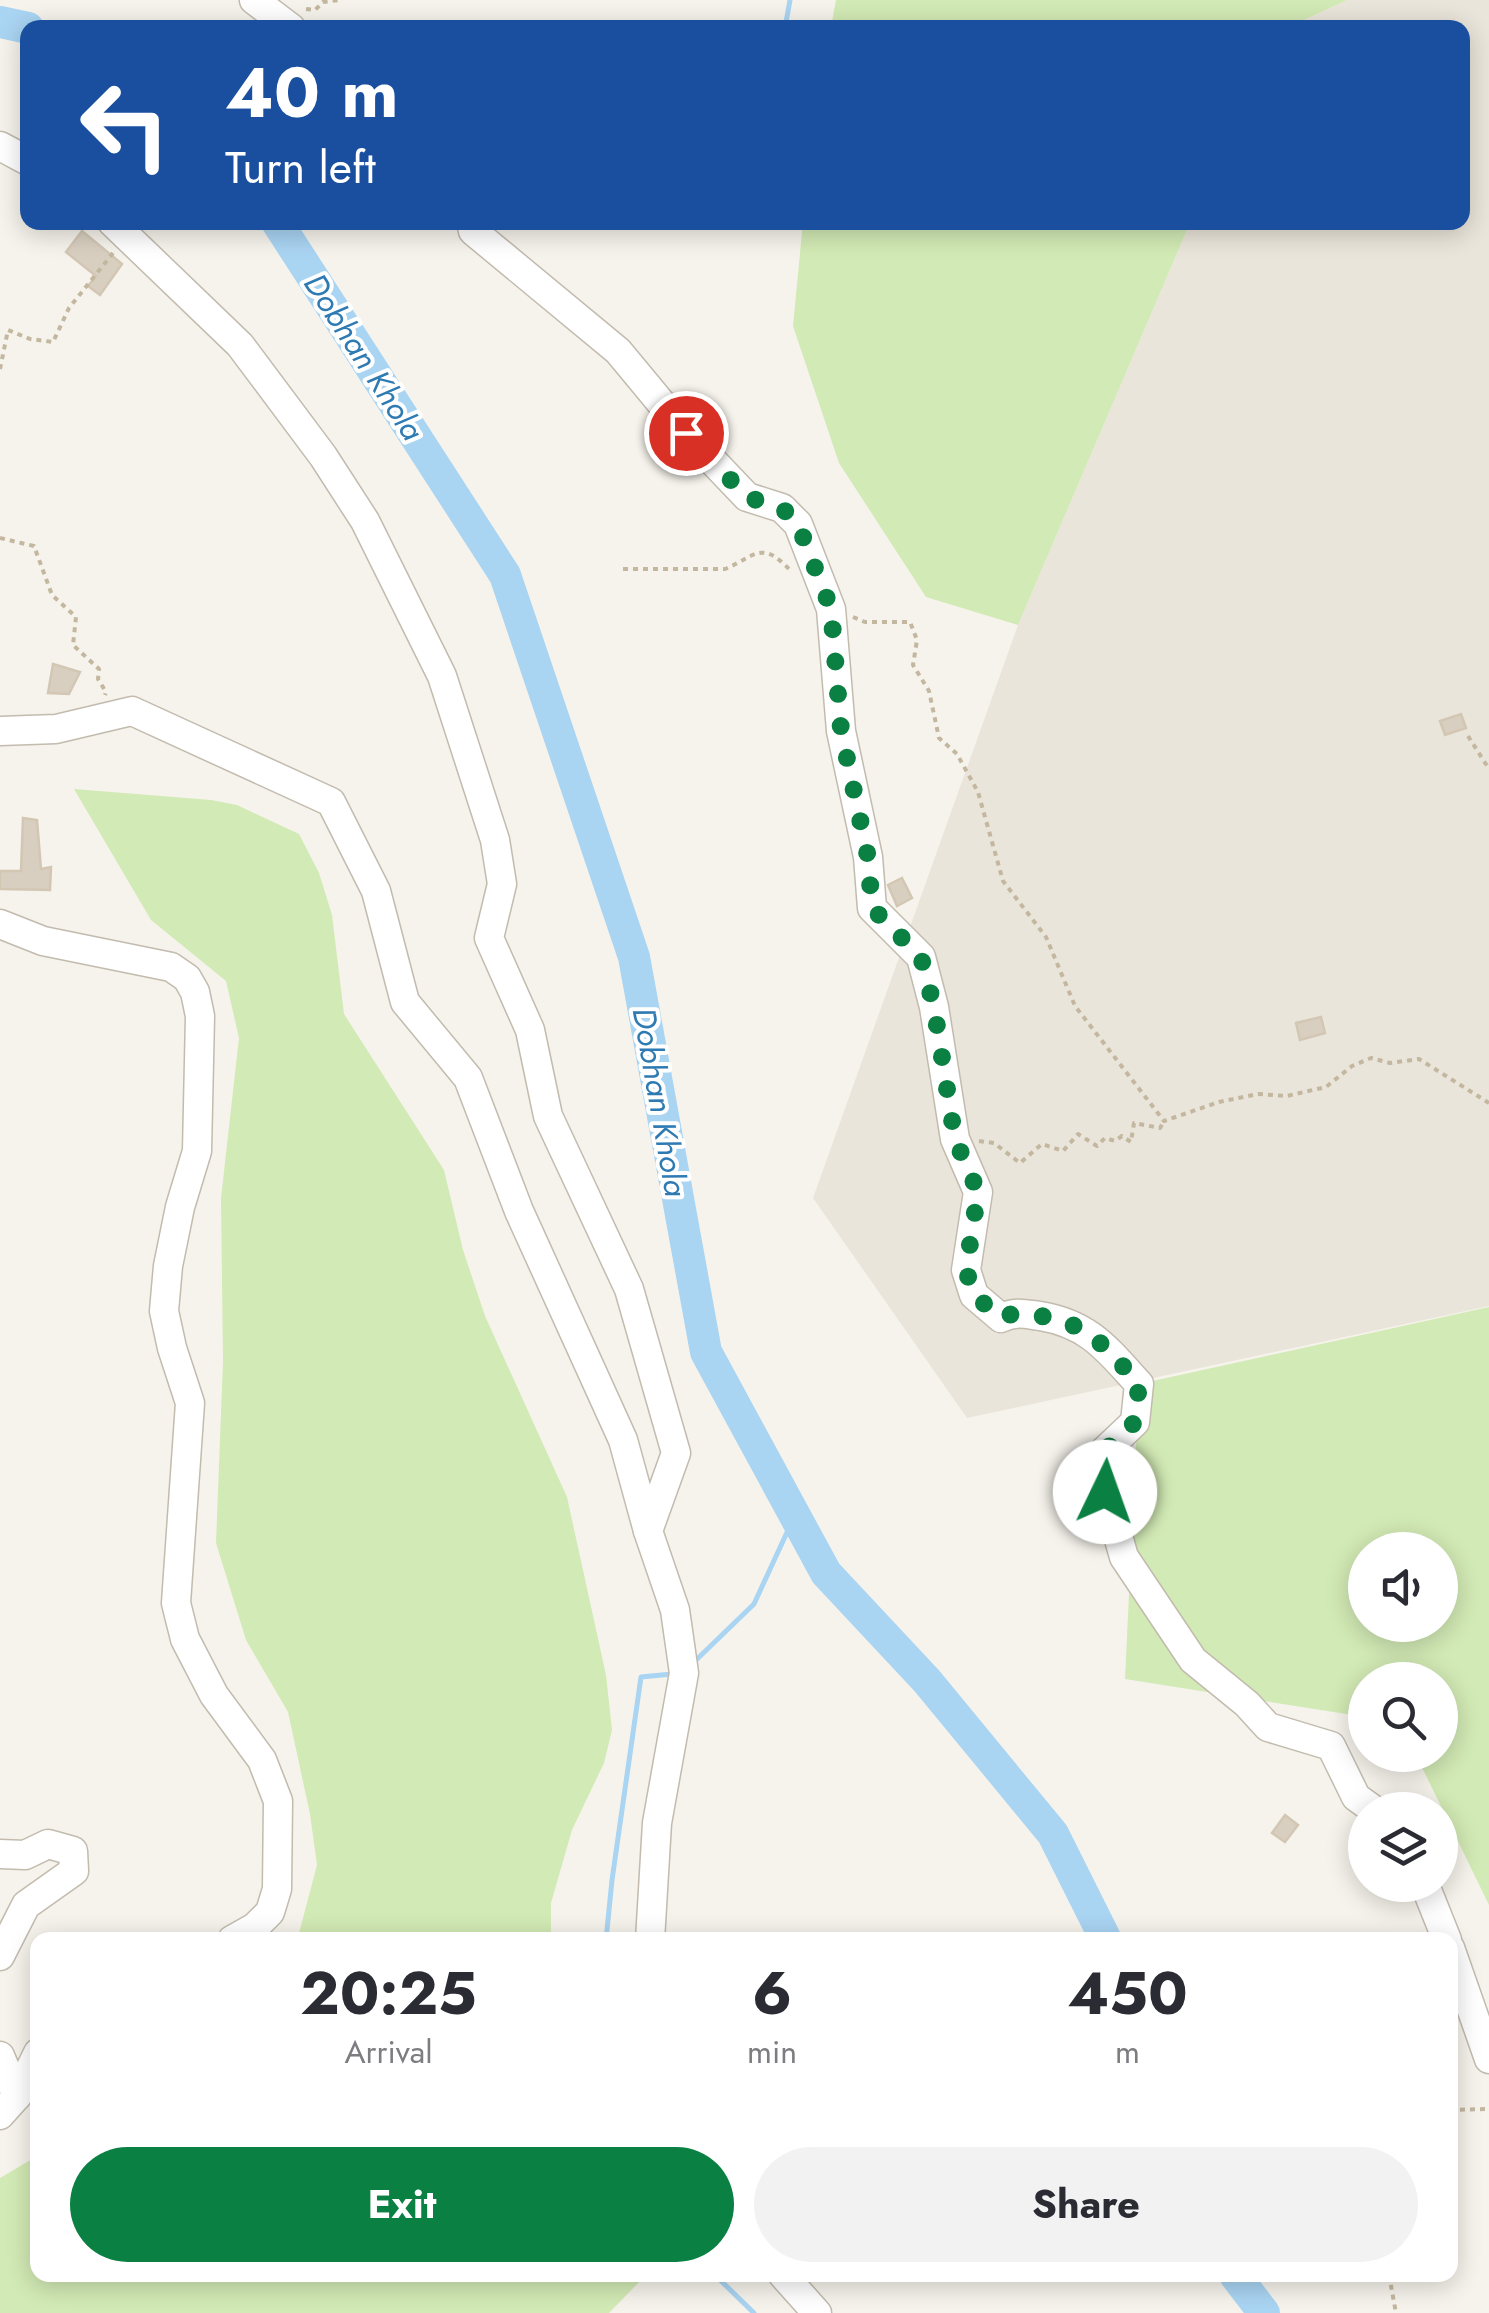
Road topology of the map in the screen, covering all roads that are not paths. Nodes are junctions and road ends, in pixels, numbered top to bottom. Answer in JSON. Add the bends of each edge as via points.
{"nodes":[{"id":1,"x":260,"y":5,"type":"edge"},
{"id":2,"x":280,"y":20,"type":"edge"},
{"id":3,"x":119,"y":230,"type":"edge"},
{"id":4,"x":473,"y":230,"type":"edge"},
{"id":5,"x":0,"y":732,"type":"edge"},
{"id":6,"x":0,"y":924,"type":"edge"},
{"id":7,"x":648,"y":1530,"type":"junction"},
{"id":8,"x":1353,"y":1792,"type":"edge"},
{"id":9,"x":0,"y":1854,"type":"edge"},
{"id":10,"x":1432,"y":1902,"type":"edge"},
{"id":11,"x":247,"y":1932,"type":"edge"},
{"id":12,"x":650,"y":1932,"type":"edge"},
{"id":13,"x":1444,"y":1932,"type":"edge"},
{"id":14,"x":0,"y":1956,"type":"edge"},
{"id":15,"x":1458,"y":1971,"type":"edge"},
{"id":16,"x":0,"y":2056,"type":"edge"},
{"id":17,"x":1489,"y":2060,"type":"edge"},
{"id":18,"x":30,"y":2066,"type":"edge"},
{"id":19,"x":8,"y":2106,"type":"edge"},
{"id":20,"x":789,"y":2282,"type":"edge"},
{"id":21,"x":817,"y":2313,"type":"edge"}],
"edges":[{"from":1,"to":2,"type":"street"},
{"from":3,"to":7,"type":"street","via":[[240,345],[323,456],[365,521],[442,676],[495,840],[502,884],[489,938],[530,1030],[548,1116],[628,1289],[676,1453]]},
{"from":4,"to":8,"type":"street","via":[[618,351],[747,497],[782,508],[798,524],[831,609],[841,730],[872,908],[921,957],[955,1139],[978,1192],[966,1270],[974,1295],[1001,1318],[1013,1312],[1070,1321],[1139,1384],[1135,1422],[1096,1459],[1124,1557],[1193,1660],[1268,1728],[1330,1746]]},
{"from":5,"to":7,"type":"street","via":[[56,730],[132,711],[331,802],[376,891],[405,1002],[468,1078],[519,1211],[623,1440]]},
{"from":6,"to":11,"type":"street","via":[[171,968],[187,978],[197,1004],[198,1151],[180,1207],[164,1311],[190,1403],[176,1603],[184,1640],[262,1760],[278,1801],[277,1889],[270,1912]]},
{"from":7,"to":12,"type":"street","via":[[675,1610],[684,1672],[657,1823]]},
{"from":9,"to":14,"type":"street","via":[[25,1855],[48,1844],[74,1851],[74,1871],[26,1905]]},
{"from":10,"to":13,"type":"street"},
{"from":15,"to":17,"type":"street"},
{"from":16,"to":19,"type":"street"},
{"from":18,"to":19,"type":"street"},
{"from":20,"to":21,"type":"street"}]}
